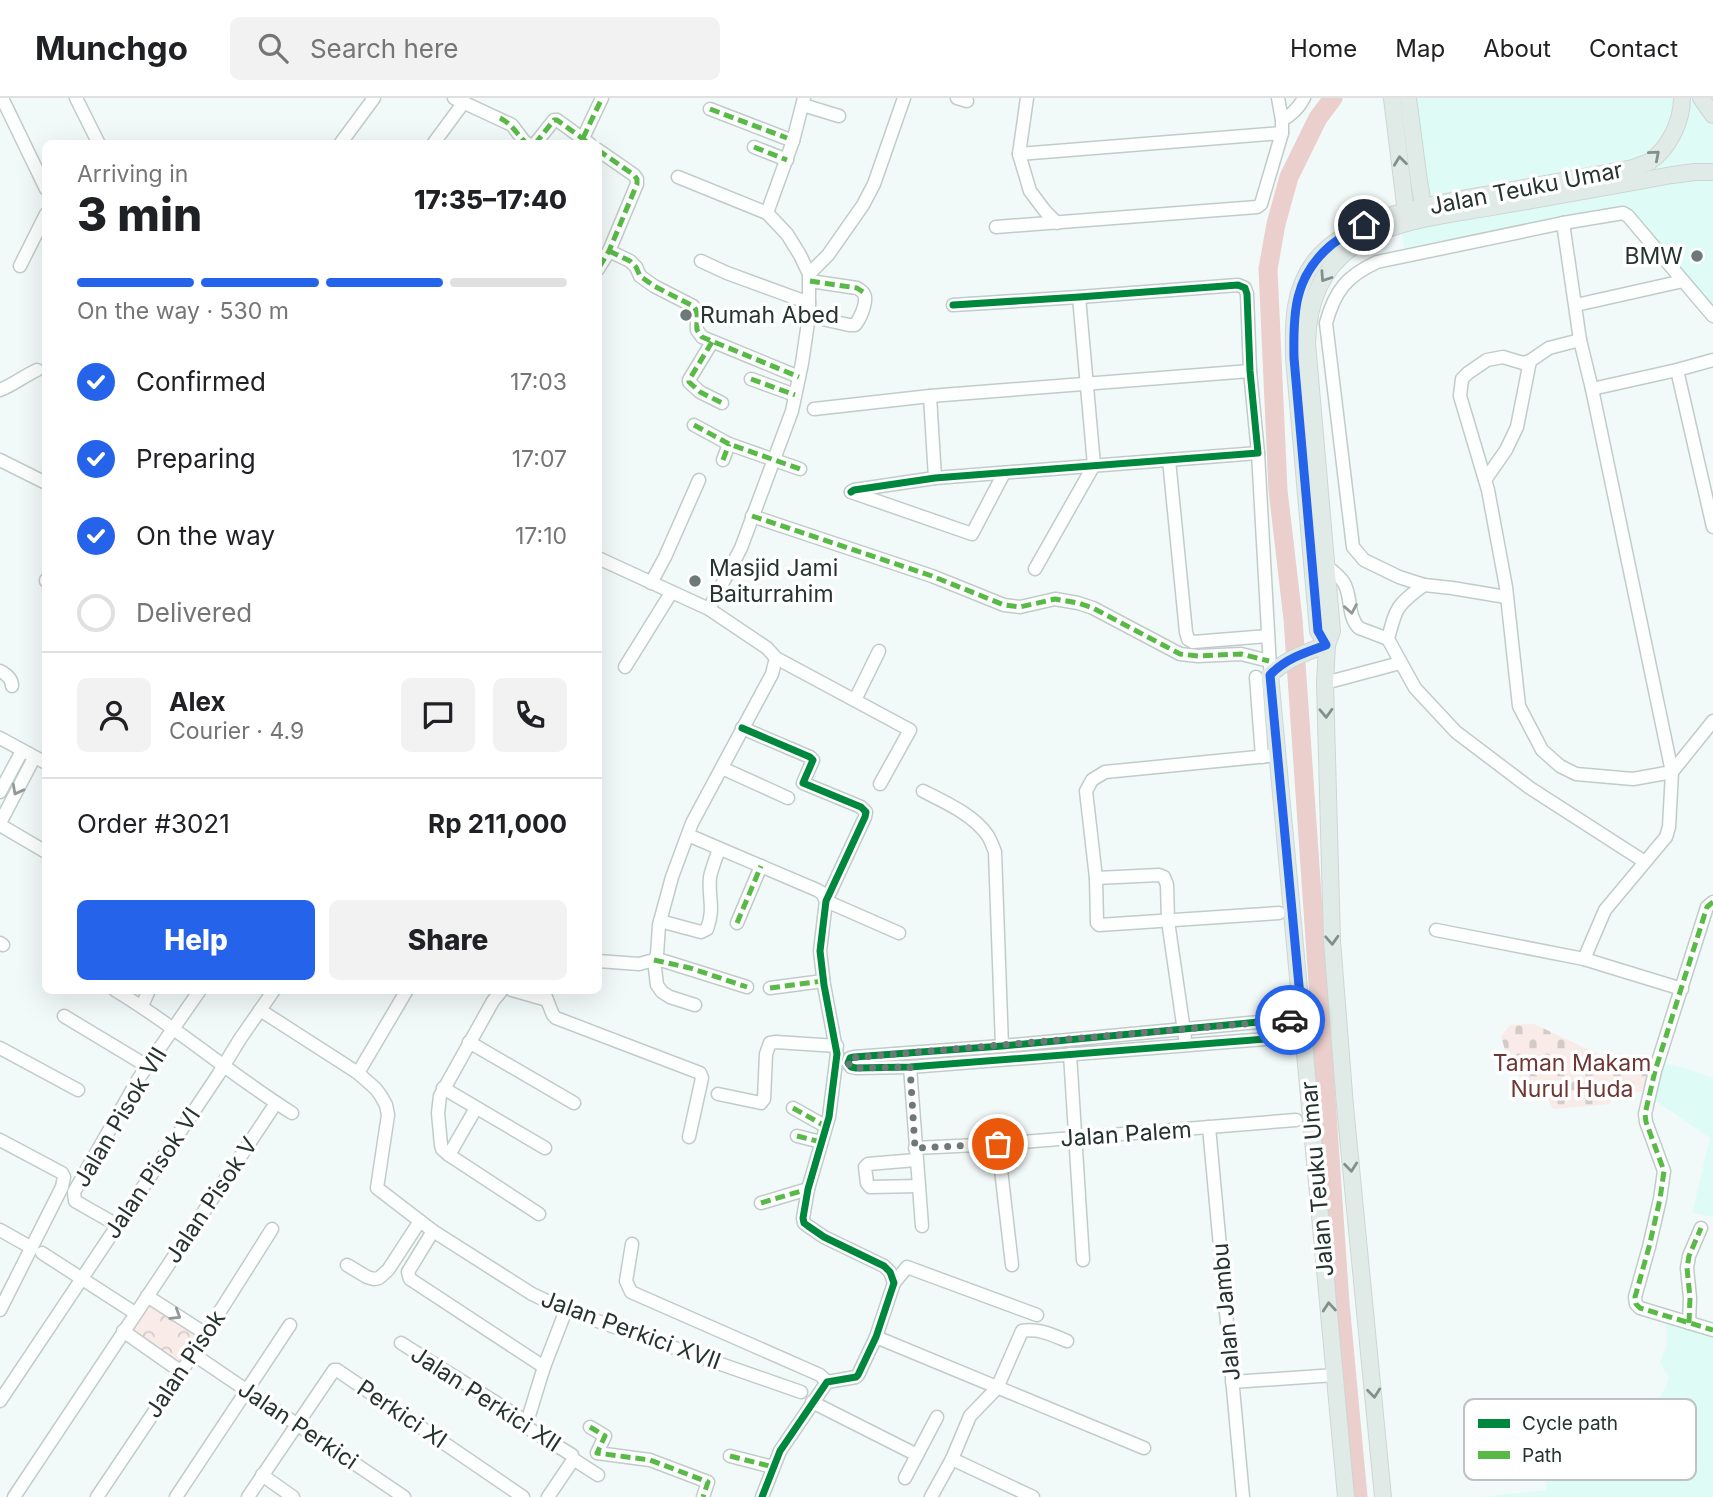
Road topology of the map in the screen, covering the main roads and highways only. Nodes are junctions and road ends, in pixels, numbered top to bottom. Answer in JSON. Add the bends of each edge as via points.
{"nodes":[{"id":1,"x":1392,"y":98,"type":"edge"},
{"id":2,"x":1408,"y":98,"type":"edge"},
{"id":3,"x":1682,"y":98,"type":"edge"},
{"id":4,"x":1701,"y":98,"type":"edge"},
{"id":5,"x":1713,"y":115,"type":"edge"},
{"id":6,"x":1713,"y":172,"type":"edge"},
{"id":7,"x":1424,"y":213,"type":"junction"},
{"id":8,"x":1407,"y":217,"type":"junction"},
{"id":9,"x":1326,"y":645,"type":"junction"},
{"id":10,"x":1346,"y":1497,"type":"edge"},
{"id":11,"x":1383,"y":1497,"type":"edge"}],
"edges":[{"from":8,"to":1,"type":"main road","one_way":true},
{"from":2,"to":7,"type":"main road"},
{"from":7,"to":3,"type":"main road","name":"Jalan Teuku Umar","one_way":true,"via":[[1650,161],[1676,128]]},
{"from":4,"to":5,"type":"main road"},
{"from":6,"to":7,"type":"main road","name":"Jalan Teuku Umar"},
{"from":7,"to":8,"type":"main road","name":"Jalan Teuku Umar"},
{"from":8,"to":9,"type":"main road","name":"Jalan Teuku Umar","one_way":true,"via":[[1340,257],[1320,284],[1310,309],[1307,343],[1332,631]]},
{"from":8,"to":9,"type":"main road","name":"Jalan Teuku Umar","via":[[1364,225],[1332,244],[1315,261],[1297,299],[1294,358],[1318,631]]},
{"from":10,"to":9,"type":"main road","name":"Jalan Teuku Umar","one_way":true,"via":[[1304,1036],[1270,756],[1268,670]]},
{"from":9,"to":11,"type":"main road","name":"Jalan Teuku Umar","one_way":true,"via":[[1332,942]]}]}
